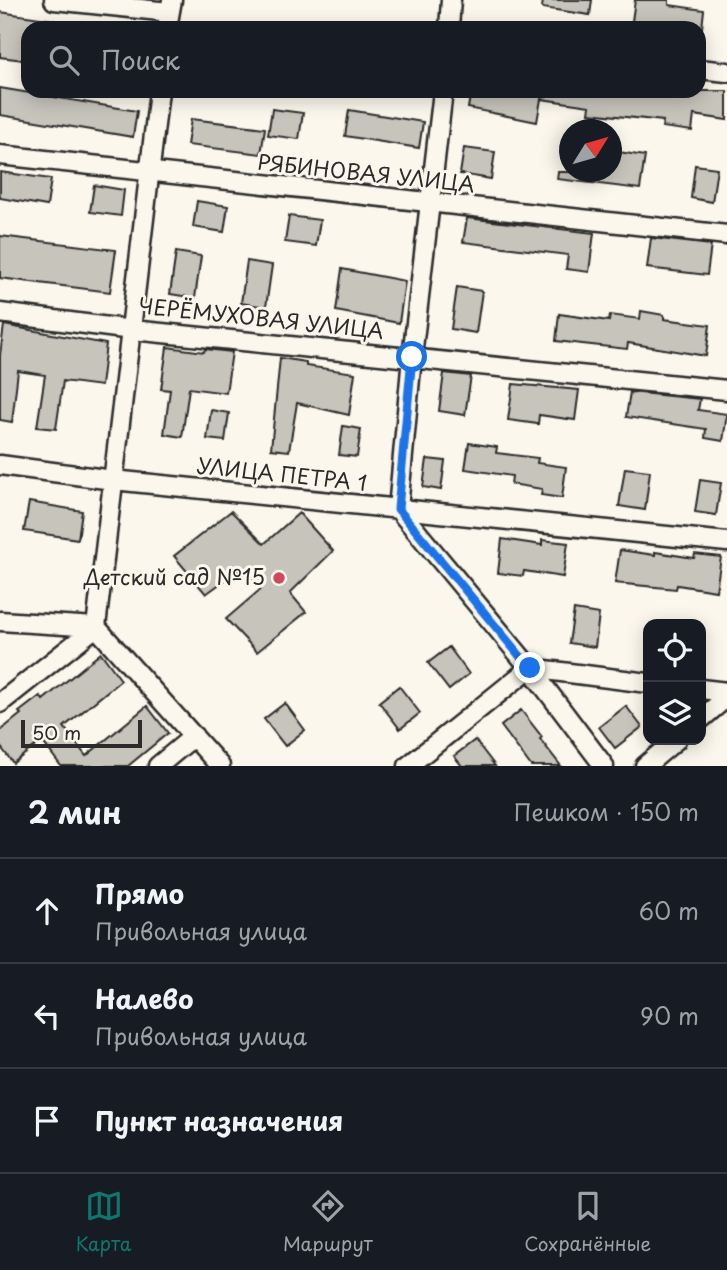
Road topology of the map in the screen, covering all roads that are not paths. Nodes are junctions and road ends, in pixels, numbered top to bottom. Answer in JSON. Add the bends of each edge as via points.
{"nodes":[{"id":1,"x":54,"y":0,"type":"edge"},
{"id":2,"x":451,"y":0,"type":"edge"},
{"id":3,"x":169,"y":13,"type":"edge"},
{"id":4,"x":450,"y":21,"type":"edge"},
{"id":5,"x":706,"y":70,"type":"edge"},
{"id":6,"x":727,"y":72,"type":"edge"},
{"id":7,"x":158,"y":98,"type":"edge"},
{"id":8,"x":442,"y":98,"type":"edge"},
{"id":9,"x":0,"y":155,"type":"edge"},
{"id":10,"x":149,"y":172,"type":"junction"},
{"id":11,"x":431,"y":204,"type":"junction"},
{"id":12,"x":727,"y":235,"type":"edge"},
{"id":13,"x":0,"y":313,"type":"edge"},
{"id":14,"x":132,"y":330,"type":"junction"},
{"id":15,"x":412,"y":357,"type":"junction"},
{"id":16,"x":727,"y":390,"type":"edge"},
{"id":17,"x":0,"y":465,"type":"edge"},
{"id":18,"x":113,"y":480,"type":"junction"},
{"id":19,"x":398,"y":509,"type":"junction"},
{"id":20,"x":727,"y":542,"type":"edge"},
{"id":21,"x":0,"y":621,"type":"edge"},
{"id":22,"x":96,"y":627,"type":"junction"},
{"id":23,"x":530,"y":668,"type":"junction"},
{"id":24,"x":643,"y":682,"type":"edge"},
{"id":25,"x":706,"y":690,"type":"edge"},
{"id":26,"x":727,"y":695,"type":"edge"},
{"id":27,"x":0,"y":703,"type":"edge"},
{"id":28,"x":706,"y":714,"type":"edge"},
{"id":29,"x":194,"y":736,"type":"junction"},
{"id":30,"x":670,"y":745,"type":"edge"},
{"id":31,"x":159,"y":766,"type":"edge"},
{"id":32,"x":220,"y":766,"type":"edge"},
{"id":33,"x":408,"y":766,"type":"edge"},
{"id":34,"x":604,"y":766,"type":"edge"},
{"id":35,"x":645,"y":766,"type":"edge"}],
"edges":[{"from":1,"to":3,"type":"street"},
{"from":2,"to":4,"type":"street"},
{"from":5,"to":6,"type":"street"},
{"from":7,"to":10,"type":"street"},
{"from":8,"to":11,"type":"street"},
{"from":9,"to":10,"type":"street","name":"РЯБИНОВАЯ УЛИЦА"},
{"from":10,"to":11,"type":"street","name":"РЯБИНОВАЯ УЛИЦА"},
{"from":10,"to":14,"type":"street"},
{"from":11,"to":12,"type":"street","name":"РЯБИНОВАЯ УЛИЦА"},
{"from":11,"to":15,"type":"street"},
{"from":13,"to":14,"type":"street","name":"ЧЕРЁМУХОВАЯ УЛИЦА"},
{"from":14,"to":15,"type":"street","name":"ЧЕРЁМУХОВАЯ УЛИЦА"},
{"from":14,"to":18,"type":"street"},
{"from":15,"to":16,"type":"street","name":"ЧЕРЁМУХОВАЯ УЛИЦА"},
{"from":15,"to":19,"type":"street"},
{"from":17,"to":18,"type":"street","name":"УЛИЦА ПЕТРА 1"},
{"from":18,"to":19,"type":"street","name":"УЛИЦА ПЕТРА 1"},
{"from":18,"to":22,"type":"street"},
{"from":19,"to":20,"type":"street","name":"УЛИЦА ПЕТРА 1"},
{"from":19,"to":23,"type":"street"},
{"from":21,"to":22,"type":"street"},
{"from":22,"to":27,"type":"street"},
{"from":22,"to":29,"type":"street"},
{"from":23,"to":24,"type":"street"},
{"from":23,"to":33,"type":"street"},
{"from":23,"to":34,"type":"street"},
{"from":25,"to":26,"type":"street"},
{"from":26,"to":28,"type":"street"},
{"from":29,"to":31,"type":"street"},
{"from":29,"to":32,"type":"street"},
{"from":30,"to":35,"type":"street"}]}
